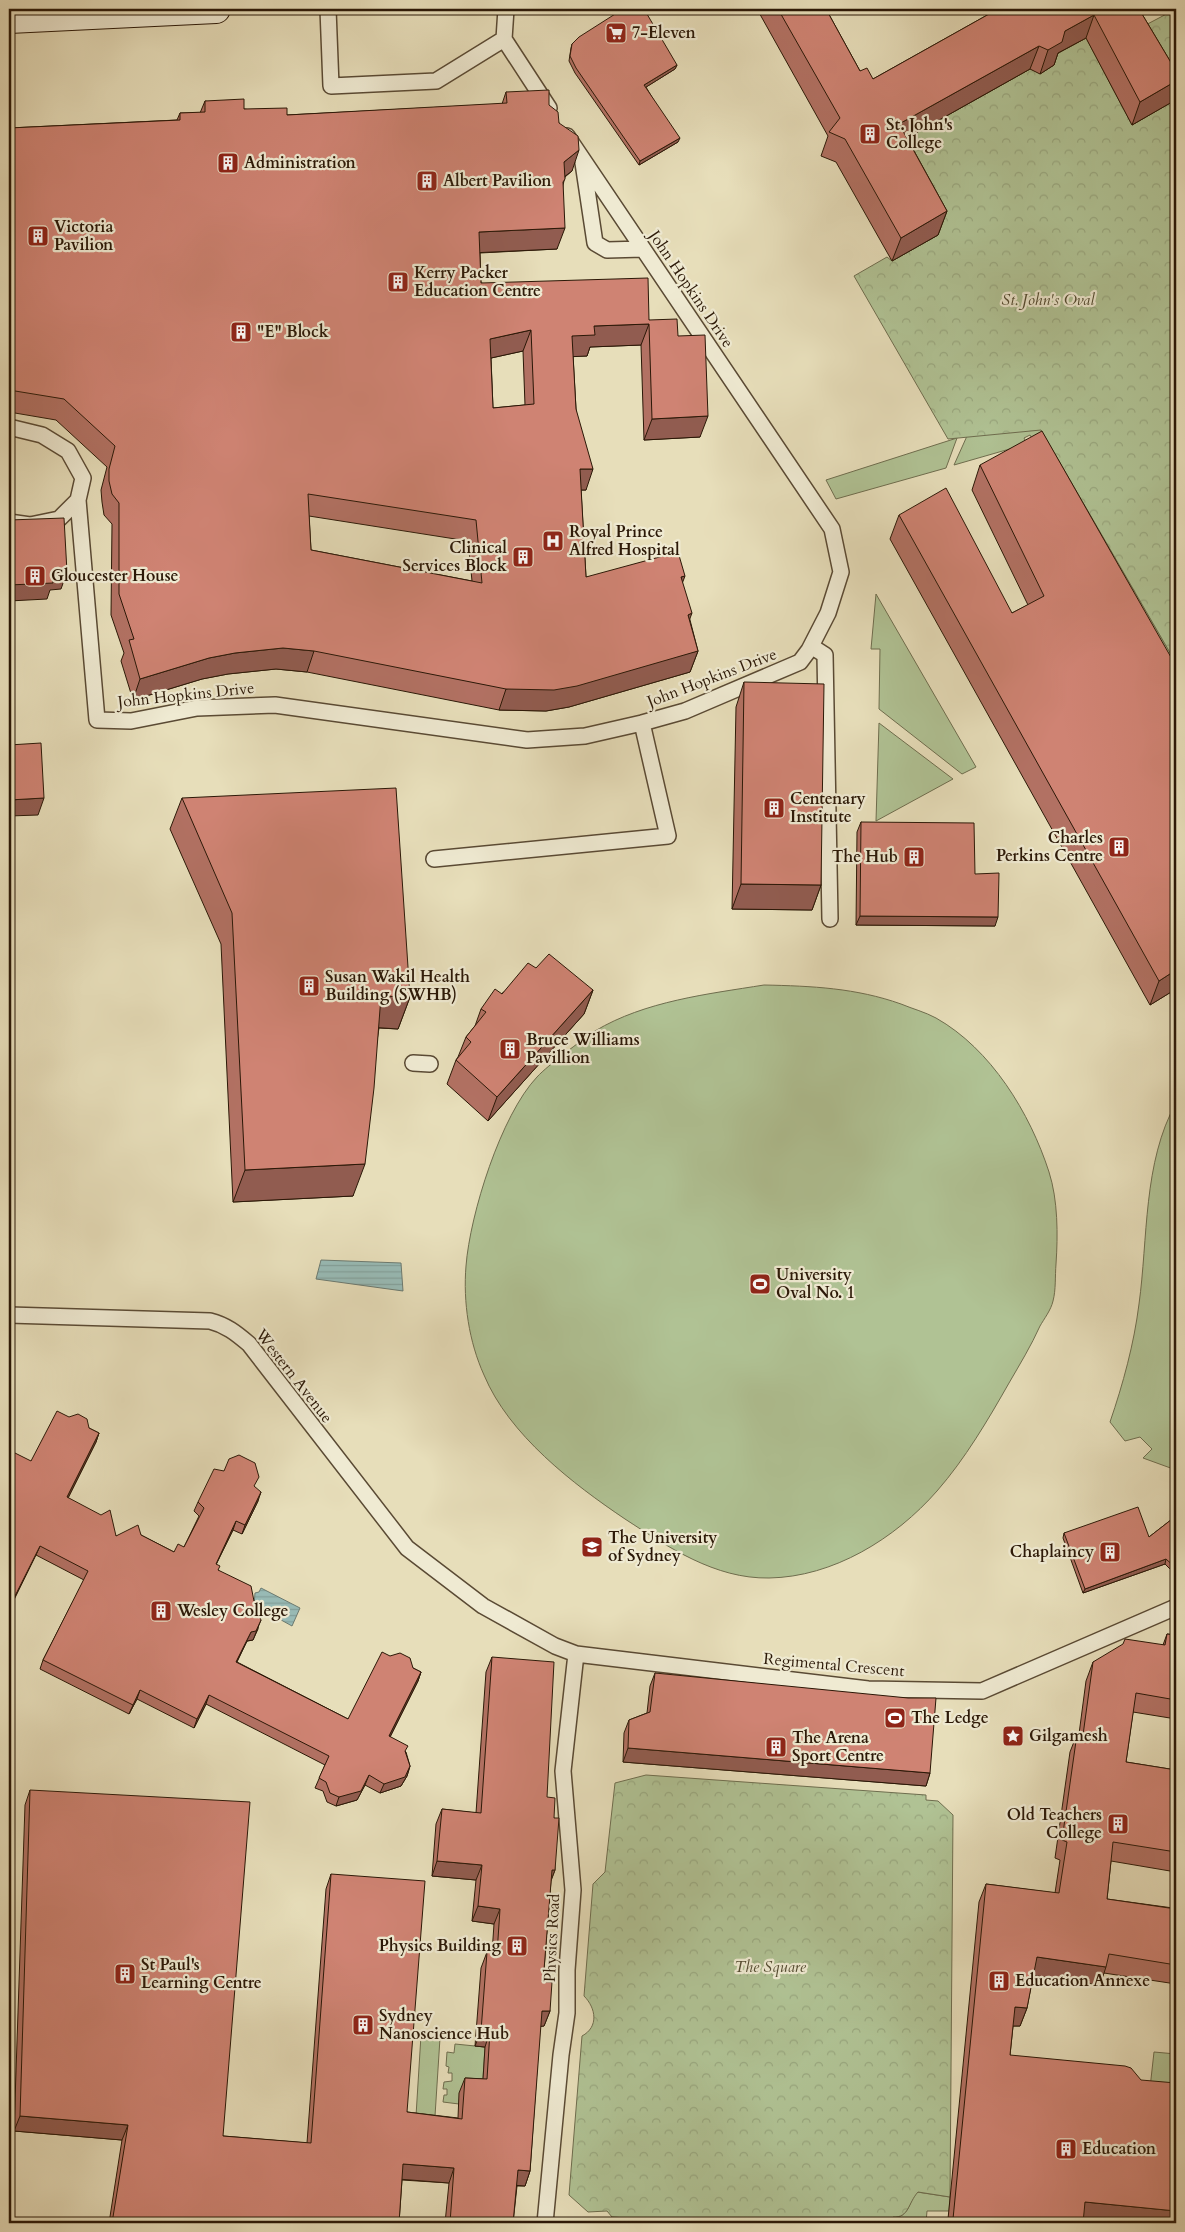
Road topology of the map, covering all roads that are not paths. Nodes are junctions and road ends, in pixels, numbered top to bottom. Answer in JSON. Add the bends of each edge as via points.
{"nodes":[{"id":1,"x":216,"y":9,"type":"edge"},
{"id":2,"x":328,"y":9,"type":"edge"},
{"id":3,"x":506,"y":9,"type":"edge"},
{"id":4,"x":9,"y":19,"type":"edge"},
{"id":5,"x":504,"y":39,"type":"junction"},
{"id":6,"x":583,"y":159,"type":"junction"},
{"id":7,"x":643,"y":249,"type":"junction"},
{"id":8,"x":9,"y":427,"type":"edge"},
{"id":9,"x":78,"y":500,"type":"junction"},
{"id":10,"x":9,"y":522,"type":"edge"},
{"id":11,"x":811,"y":646,"type":"junction"},
{"id":12,"x":642,"y":723,"type":"junction"},
{"id":13,"x":434,"y":859,"type":"dead end"},
{"id":14,"x":830,"y":919,"type":"dead end"},
{"id":15,"x":413,"y":1063,"type":"dead end"},
{"id":16,"x":430,"y":1064,"type":"dead end"},
{"id":17,"x":9,"y":1315,"type":"edge"},
{"id":18,"x":483,"y":1606,"type":"joint"},
{"id":19,"x":1176,"y":1607,"type":"edge"},
{"id":20,"x":576,"y":1654,"type":"junction"},
{"id":21,"x":545,"y":2223,"type":"edge"}],
"edges":[{"from":1,"to":4,"type":"street"},
{"from":2,"to":5,"type":"lane","via":[[331,86],[436,81]]},
{"from":3,"to":5,"type":"lane"},
{"from":5,"to":6,"type":"lane","name":"John Hopkins Drive"},
{"from":6,"to":7,"type":"lane","name":"John Hopkins Drive"},
{"from":6,"to":7,"type":"lane","via":[[595,243],[607,250]]},
{"from":7,"to":11,"type":"lane","name":"John Hopkins Drive","via":[[832,529],[841,572],[828,613]]},
{"from":8,"to":9,"type":"lane","via":[[42,436],[68,451],[83,478]]},
{"from":9,"to":10,"type":"lane","via":[[59,519],[30,524]]},
{"from":9,"to":12,"type":"lane","name":"John Hopkins Drive","via":[[97,720],[131,721],[198,708],[275,705],[527,740],[585,736]]},
{"from":11,"to":12,"type":"lane","name":"John Hopkins Drive","via":[[800,662],[685,711]]},
{"from":11,"to":14,"type":"lane","via":[[825,655]]},
{"from":12,"to":13,"type":"lane","via":[[668,836]]},
{"from":15,"to":16,"type":"lane"},
{"from":17,"to":18,"type":"lane","name":"Western Avenue","via":[[210,1320],[221,1323],[249,1344],[407,1548]]},
{"from":18,"to":20,"type":"lane","name":"Regimental Crescent","via":[[555,1646]]},
{"from":19,"to":20,"type":"lane","name":"Regimental Crescent","via":[[982,1691],[868,1689]]},
{"from":20,"to":21,"type":"lane","name":"Physics Road","via":[[563,1771],[572,1890],[567,2013]]}]}
